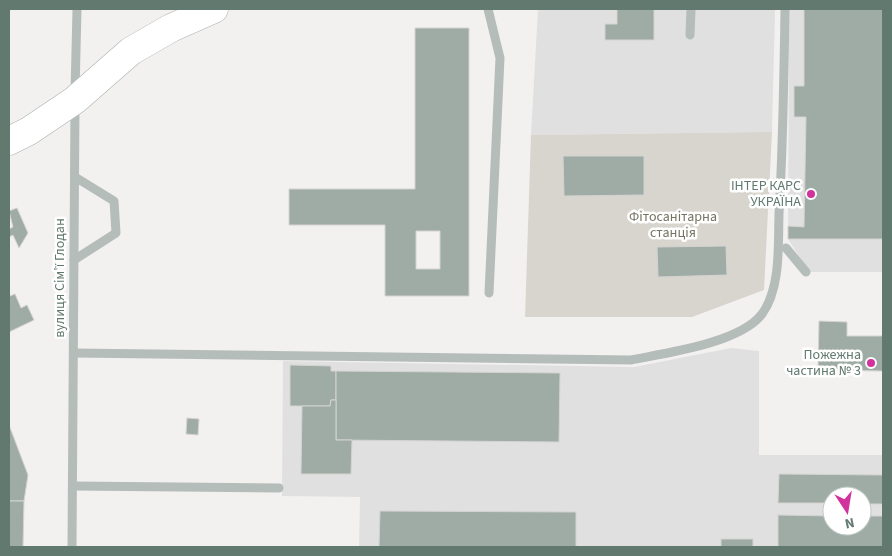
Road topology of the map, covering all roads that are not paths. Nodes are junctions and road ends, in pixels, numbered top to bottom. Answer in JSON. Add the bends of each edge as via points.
{"nodes":[{"id":1,"x":76,"y":9,"type":"edge"},
{"id":2,"x":214,"y":9,"type":"edge"},
{"id":3,"x":488,"y":9,"type":"edge"},
{"id":4,"x":691,"y":9,"type":"edge"},
{"id":5,"x":785,"y":9,"type":"edge"},
{"id":6,"x":690,"y":35,"type":"dead end"},
{"id":7,"x":75,"y":100,"type":"junction"},
{"id":8,"x":9,"y":140,"type":"edge"},
{"id":9,"x":74,"y":177,"type":"junction"},
{"id":10,"x":786,"y":248,"type":"junction"},
{"id":11,"x":74,"y":260,"type":"junction"},
{"id":12,"x":806,"y":272,"type":"dead end"},
{"id":13,"x":489,"y":293,"type":"dead end"},
{"id":14,"x":74,"y":353,"type":"junction"},
{"id":15,"x":73,"y":486,"type":"junction"},
{"id":16,"x":279,"y":488,"type":"dead end"},
{"id":17,"x":72,"y":547,"type":"edge"}],
"edges":[{"from":1,"to":7,"type":"street","name":"вулиця Сім'ї Глодан"},
{"from":2,"to":7,"type":"main road","via":[[131,51]]},
{"from":3,"to":13,"type":"street","via":[[500,58]]},
{"from":4,"to":6,"type":"street"},
{"from":5,"to":10,"type":"street","via":[[782,170]]},
{"from":7,"to":8,"type":"main road","via":[[29,131]]},
{"from":7,"to":9,"type":"street","name":"вулиця Сім'ї Глодан"},
{"from":9,"to":11,"type":"street","name":"вулиця Сім'ї Глодан"},
{"from":9,"to":11,"type":"street","via":[[114,201],[116,233]]},
{"from":10,"to":12,"type":"street"},
{"from":10,"to":14,"type":"street","via":[[770,298],[761,315],[745,328],[705,344],[632,360]]},
{"from":11,"to":14,"type":"street","name":"вулиця Сім'ї Глодан"},
{"from":14,"to":15,"type":"street","name":"вулиця Сім'ї Глодан"},
{"from":15,"to":16,"type":"street"},
{"from":15,"to":17,"type":"street","name":"вулиця Сім'ї Глодан"}]}
